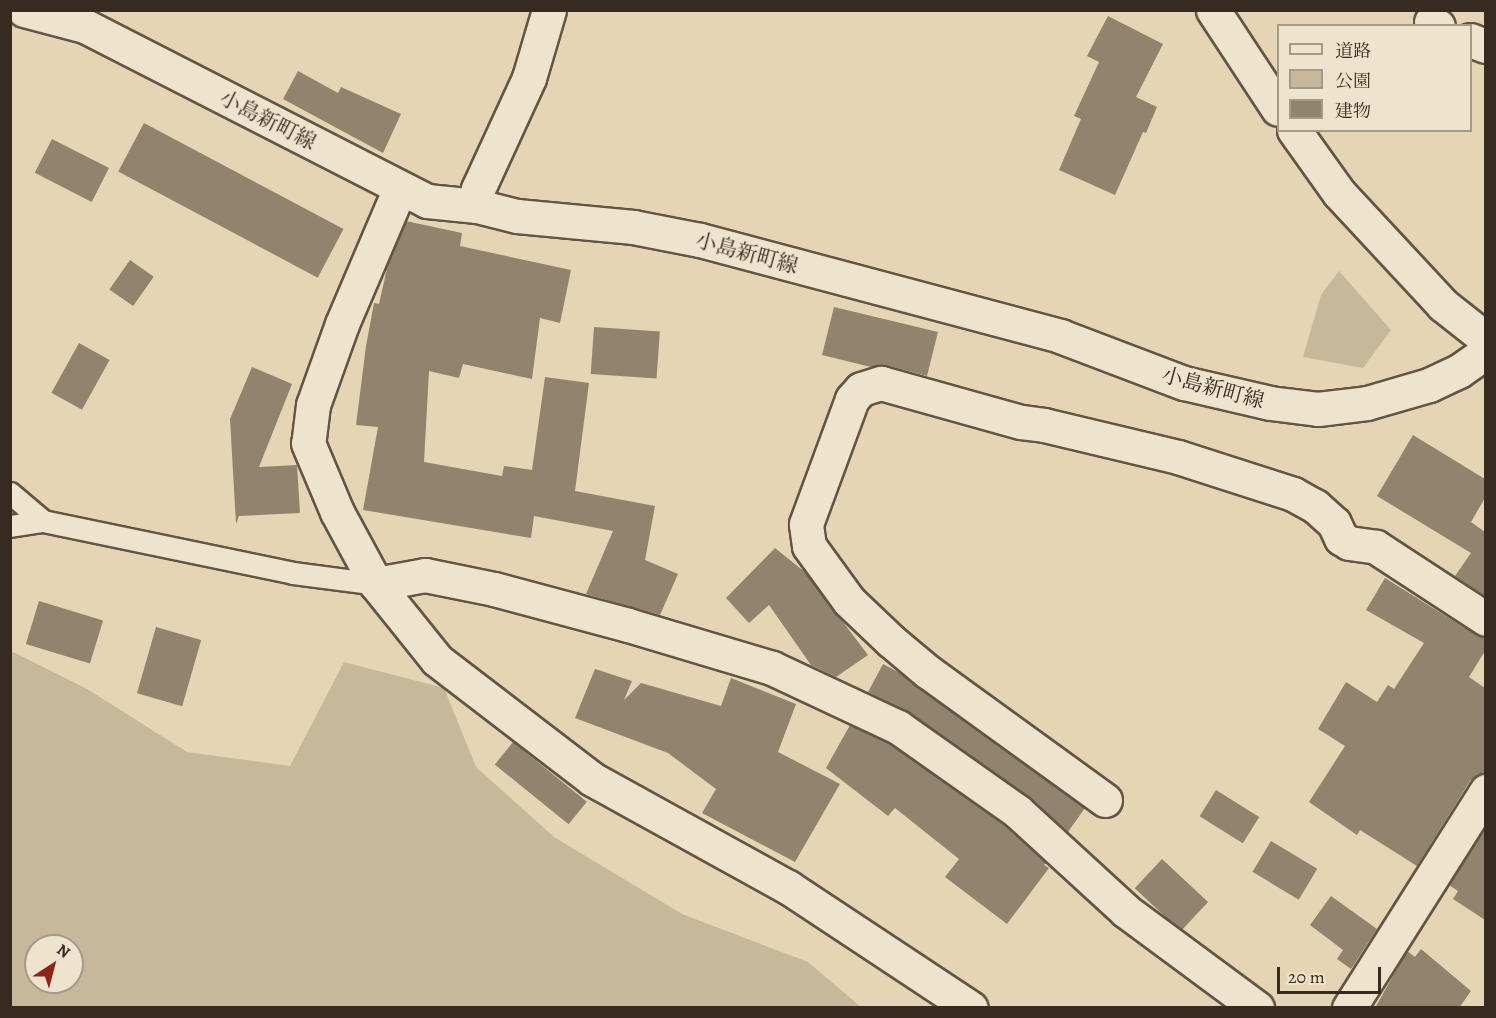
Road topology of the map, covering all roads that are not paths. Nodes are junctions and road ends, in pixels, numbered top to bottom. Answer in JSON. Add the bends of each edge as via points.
{"nodes":[{"id":1,"x":24,"y":10,"type":"edge"},
{"id":2,"x":549,"y":10,"type":"edge"},
{"id":3,"x":1213,"y":10,"type":"edge"},
{"id":4,"x":1277,"y":107,"type":"edge"},
{"id":5,"x":1295,"y":132,"type":"edge"},
{"id":6,"x":400,"y":188,"type":"junction"},
{"id":7,"x":477,"y":206,"type":"junction"},
{"id":8,"x":1485,"y":339,"type":"edge"},
{"id":9,"x":1485,"y":352,"type":"edge"},
{"id":10,"x":10,"y":493,"type":"edge"},
{"id":11,"x":43,"y":521,"type":"junction"},
{"id":12,"x":10,"y":526,"type":"edge"},
{"id":13,"x":376,"y":584,"type":"junction"},
{"id":14,"x":1485,"y":619,"type":"edge"},
{"id":15,"x":1485,"y":791,"type":"edge"},
{"id":16,"x":1105,"y":800,"type":"dead end"},
{"id":17,"x":971,"y":1008,"type":"edge"},
{"id":18,"x":1257,"y":1008,"type":"edge"},
{"id":19,"x":1349,"y":1008,"type":"edge"}],
"edges":[{"from":1,"to":6,"type":"street","name":"小島新町線","via":[[84,26]]},
{"from":2,"to":7,"type":"street","via":[[530,78],[478,189]]},
{"from":3,"to":4,"type":"street"},
{"from":5,"to":8,"type":"street","via":[[1339,194],[1443,304]]},
{"from":6,"to":7,"type":"street","name":"小島新町線","via":[[427,201]]},
{"from":6,"to":13,"type":"street","via":[[342,324],[313,405],[308,443],[337,512]]},
{"from":7,"to":9,"type":"street","name":"小島新町線","via":[[517,216],[633,227],[700,240],[1060,336],[1184,383],[1270,403],[1318,408],[1367,403],[1429,385],[1459,371]]},
{"from":10,"to":11,"type":"lane"},
{"from":11,"to":12,"type":"lane"},
{"from":11,"to":13,"type":"lane","via":[[293,573]]},
{"from":13,"to":17,"type":"street","via":[[437,660],[592,779],[788,887]]},
{"from":13,"to":18,"type":"street","via":[[425,575],[628,624],[772,668],[898,727],[1017,811],[1125,911]]},
{"from":14,"to":16,"type":"street","via":[[1376,547],[1341,538],[1334,523],[1293,494],[1178,457],[1021,422],[881,383],[861,389],[852,399],[806,524],[809,546],[849,601],[891,641]]},
{"from":15,"to":19,"type":"street"}]}
